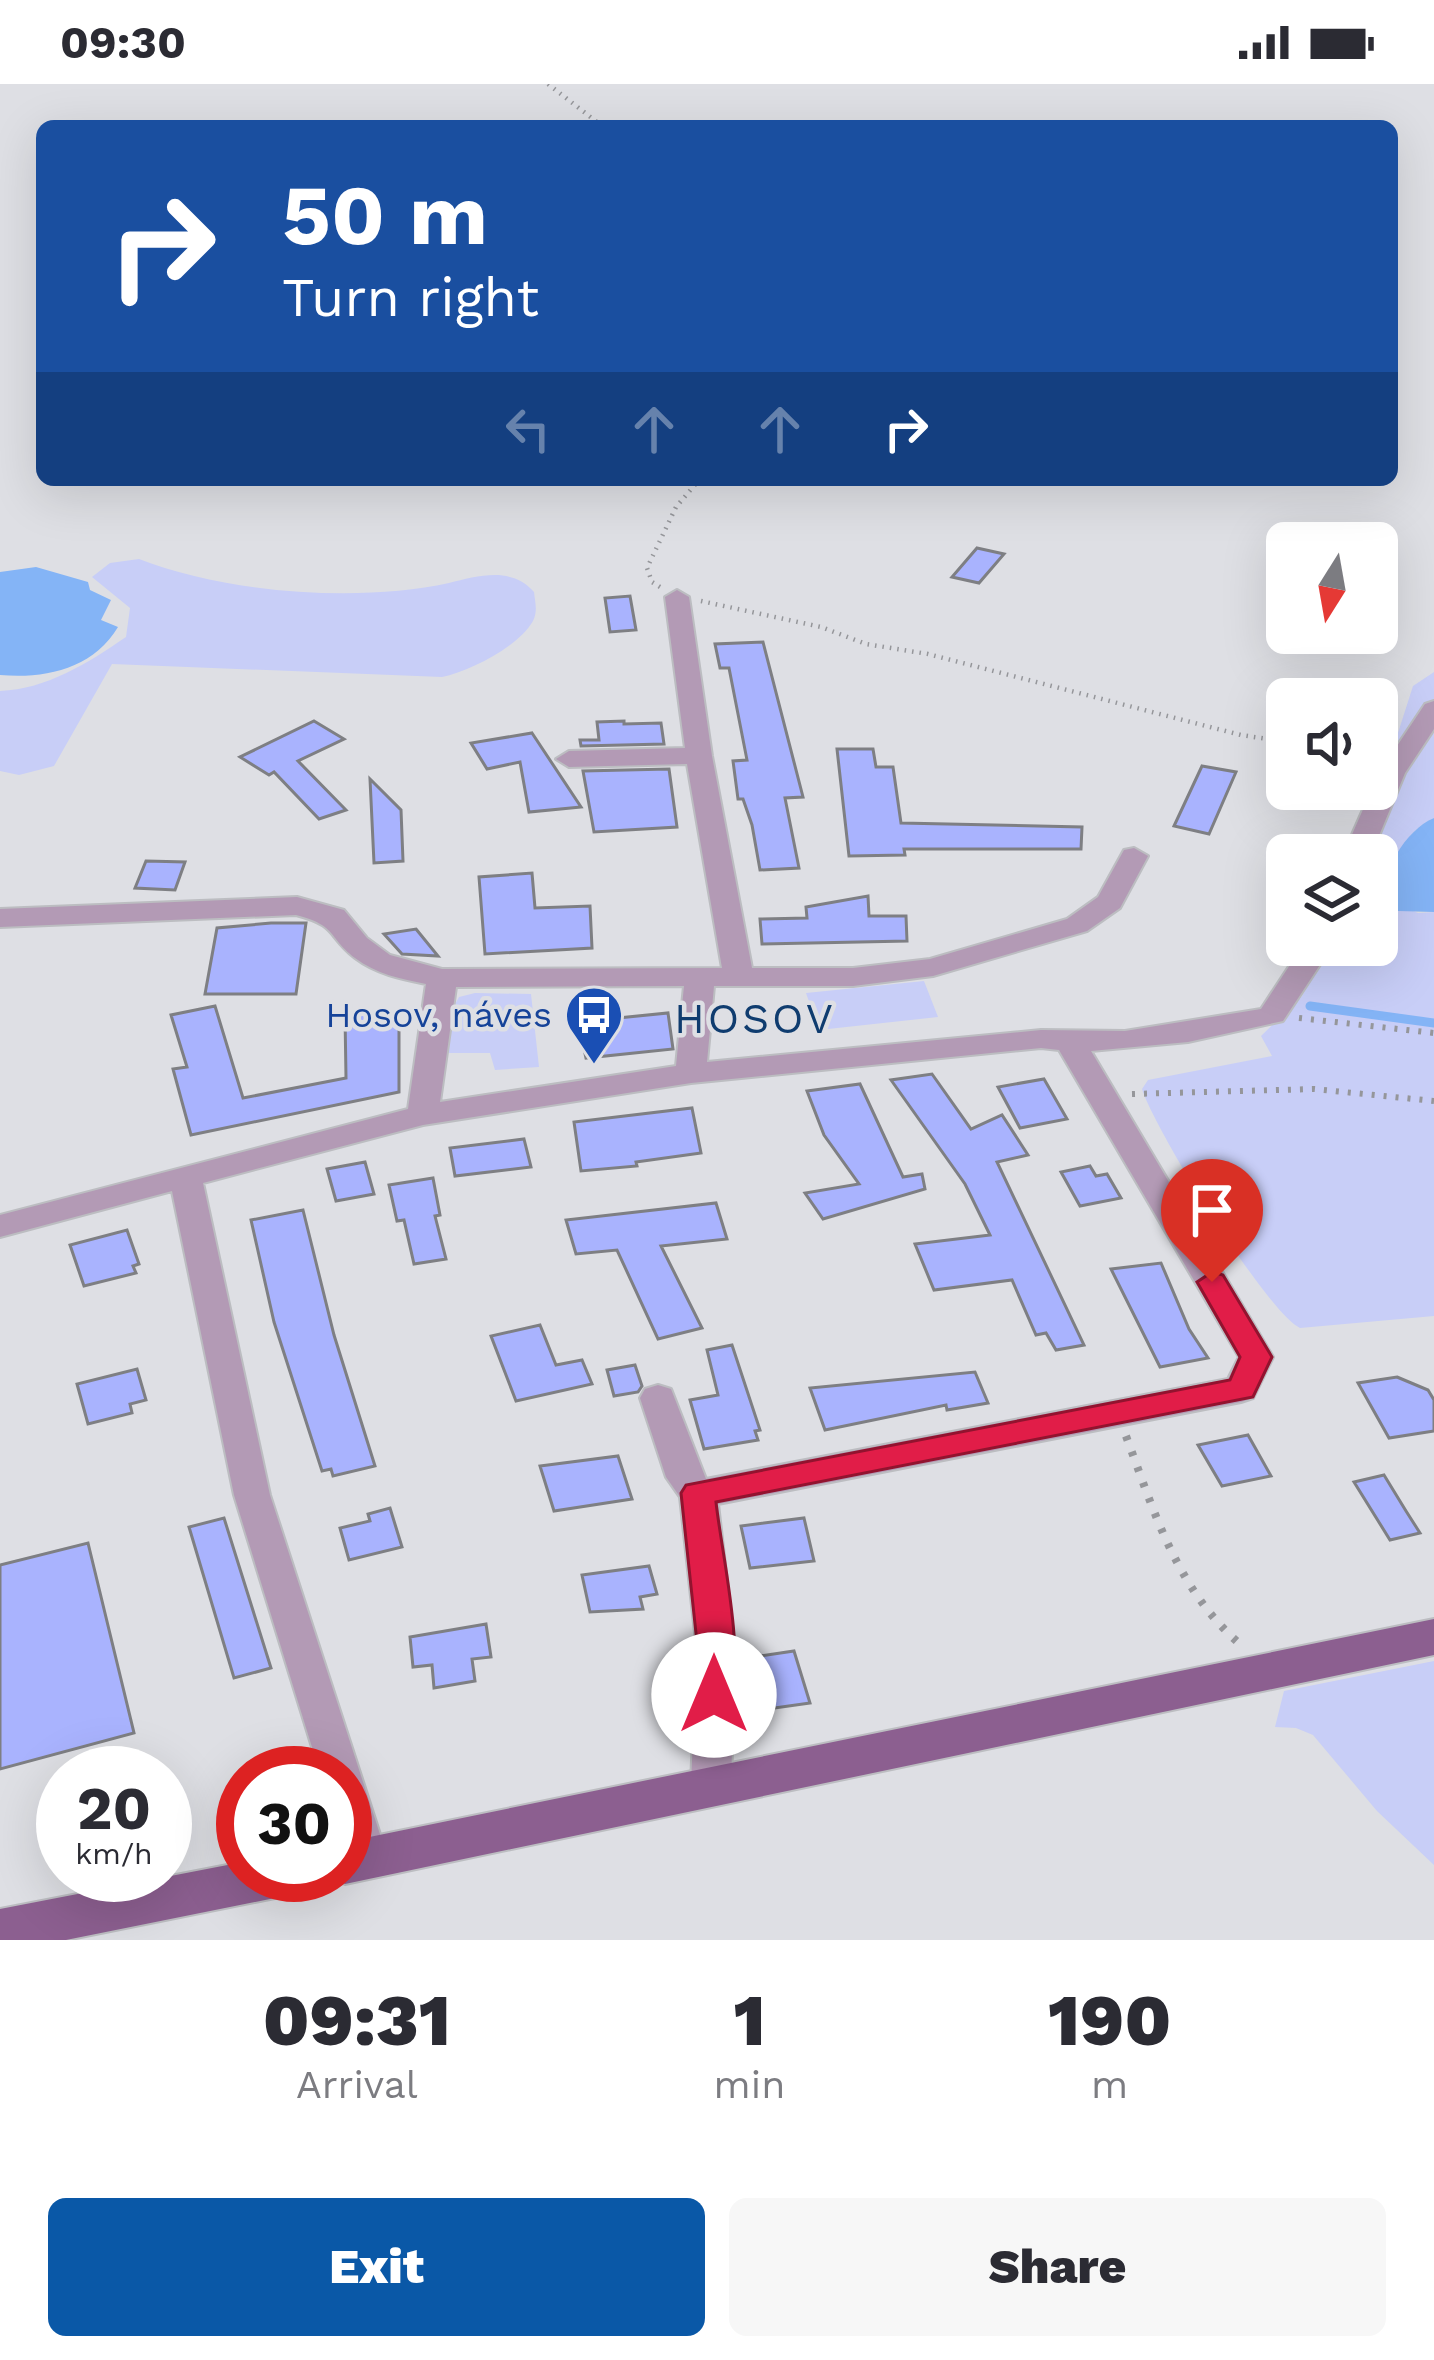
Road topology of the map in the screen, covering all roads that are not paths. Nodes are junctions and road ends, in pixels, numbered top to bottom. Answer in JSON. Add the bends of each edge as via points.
{"nodes":[{"id":1,"x":677,"y":597,"type":"road end"},
{"id":2,"x":1434,"y":710,"type":"edge"},
{"id":3,"x":699,"y":756,"type":"junction"},
{"id":4,"x":568,"y":759,"type":"dead end"},
{"id":5,"x":1366,"y":834,"type":"edge"},
{"id":6,"x":1134,"y":856,"type":"dead end"},
{"id":7,"x":0,"y":918,"type":"edge"},
{"id":8,"x":1304,"y":966,"type":"edge"},
{"id":9,"x":442,"y":978,"type":"junction"},
{"id":10,"x":739,"y":979,"type":"junction"},
{"id":11,"x":700,"y":980,"type":"junction"},
{"id":12,"x":1071,"y":1044,"type":"junction"},
{"id":13,"x":691,"y":1073,"type":"junction"},
{"id":14,"x":423,"y":1115,"type":"junction"},
{"id":15,"x":185,"y":1176,"type":"junction"},
{"id":16,"x":0,"y":1226,"type":"edge"},
{"id":17,"x":658,"y":1398,"type":"dead end"},
{"id":18,"x":698,"y":1493,"type":"junction"},
{"id":19,"x":1434,"y":1636,"type":"edge"},
{"id":20,"x":331,"y":1746,"type":"edge"},
{"id":21,"x":711,"y":1784,"type":"junction"},
{"id":22,"x":372,"y":1858,"type":"edge"},
{"id":23,"x":216,"y":1889,"type":"edge"},
{"id":24,"x":0,"y":1931,"type":"edge"}],
"edges":[{"from":1,"to":3,"type":"street"},
{"from":2,"to":5,"type":"street","via":[[1392,772]]},
{"from":3,"to":4,"type":"street"},
{"from":3,"to":10,"type":"street"},
{"from":6,"to":10,"type":"street","via":[[1110,902],[1077,925],[1005,949],[853,977]]},
{"from":7,"to":9,"type":"street","via":[[297,906],[334,916],[348,938],[392,969]]},
{"from":8,"to":12,"type":"street","via":[[1272,1015]]},
{"from":9,"to":11,"type":"street"},
{"from":9,"to":14,"type":"street"},
{"from":10,"to":11,"type":"street"},
{"from":11,"to":13,"type":"street"},
{"from":12,"to":13,"type":"street","via":[[1041,1039]]},
{"from":12,"to":18,"type":"street","via":[[1256,1357],[1241,1389]]},
{"from":13,"to":14,"type":"street"},
{"from":14,"to":15,"type":"street"},
{"from":15,"to":16,"type":"street"},
{"from":15,"to":20,"type":"street","via":[[252,1495]]},
{"from":17,"to":18,"type":"street","via":[[684,1477]]},
{"from":18,"to":21,"type":"street","via":[[716,1652]]},
{"from":19,"to":21,"type":"main road"},
{"from":21,"to":22,"type":"main road"},
{"from":23,"to":24,"type":"main road"}]}
